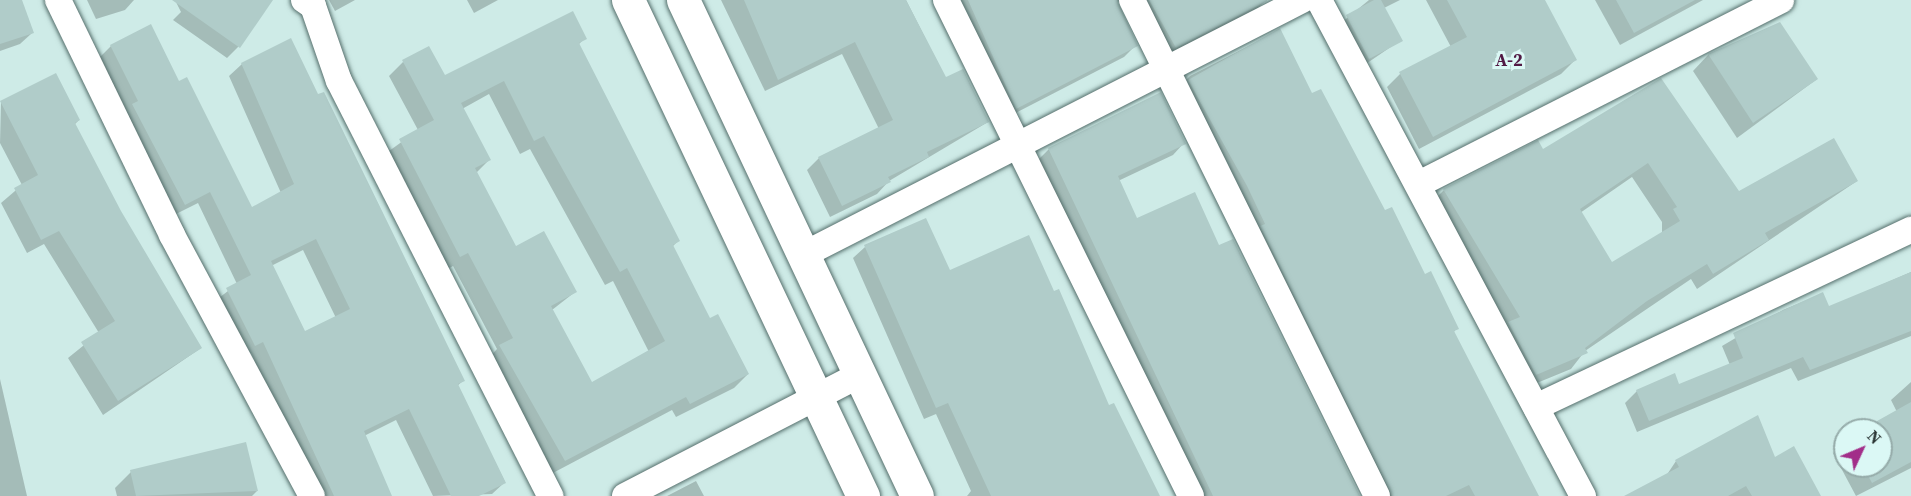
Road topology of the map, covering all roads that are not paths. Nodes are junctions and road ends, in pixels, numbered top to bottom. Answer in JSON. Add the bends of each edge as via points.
{"nodes":[{"id":1,"x":57,"y":0,"type":"edge"},
{"id":2,"x":304,"y":0,"type":"edge"},
{"id":3,"x":628,"y":0,"type":"edge"},
{"id":4,"x":683,"y":0,"type":"edge"},
{"id":5,"x":946,"y":0,"type":"edge"},
{"id":6,"x":1132,"y":0,"type":"edge"},
{"id":7,"x":1302,"y":0,"type":"edge"},
{"id":8,"x":1319,"y":0,"type":"edge"},
{"id":9,"x":1781,"y":0,"type":"edge"},
{"id":10,"x":1168,"y":70,"type":"junction"},
{"id":11,"x":1017,"y":144,"type":"junction"},
{"id":12,"x":1419,"y":184,"type":"junction"},
{"id":13,"x":1911,"y":230,"type":"edge"},
{"id":14,"x":803,"y":255,"type":"junction"},
{"id":15,"x":859,"y":375,"type":"junction"},
{"id":16,"x":817,"y":398,"type":"junction"},
{"id":17,"x":1536,"y":407,"type":"junction"},
{"id":18,"x":312,"y":496,"type":"edge"},
{"id":19,"x":550,"y":496,"type":"edge"},
{"id":20,"x":625,"y":496,"type":"edge"},
{"id":21,"x":863,"y":496,"type":"edge"},
{"id":22,"x":917,"y":496,"type":"edge"},
{"id":23,"x":1191,"y":496,"type":"edge"},
{"id":24,"x":1377,"y":496,"type":"edge"},
{"id":25,"x":1583,"y":496,"type":"edge"}],
"edges":[{"from":1,"to":18,"type":"street","via":[[172,235]]},
{"from":2,"to":19,"type":"street","via":[[313,6],[339,81]]},
{"from":3,"to":16,"type":"main road"},
{"from":4,"to":14,"type":"main road"},
{"from":5,"to":11,"type":"street"},
{"from":6,"to":10,"type":"street"},
{"from":7,"to":10,"type":"street"},
{"from":8,"to":12,"type":"street"},
{"from":9,"to":12,"type":"street"},
{"from":10,"to":11,"type":"street"},
{"from":10,"to":24,"type":"street"},
{"from":11,"to":14,"type":"street"},
{"from":11,"to":23,"type":"street"},
{"from":12,"to":17,"type":"street"},
{"from":13,"to":17,"type":"street"},
{"from":14,"to":15,"type":"main road"},
{"from":15,"to":16,"type":"street"},
{"from":15,"to":22,"type":"main road"},
{"from":16,"to":20,"type":"street"},
{"from":16,"to":21,"type":"main road"},
{"from":17,"to":25,"type":"street"}]}
